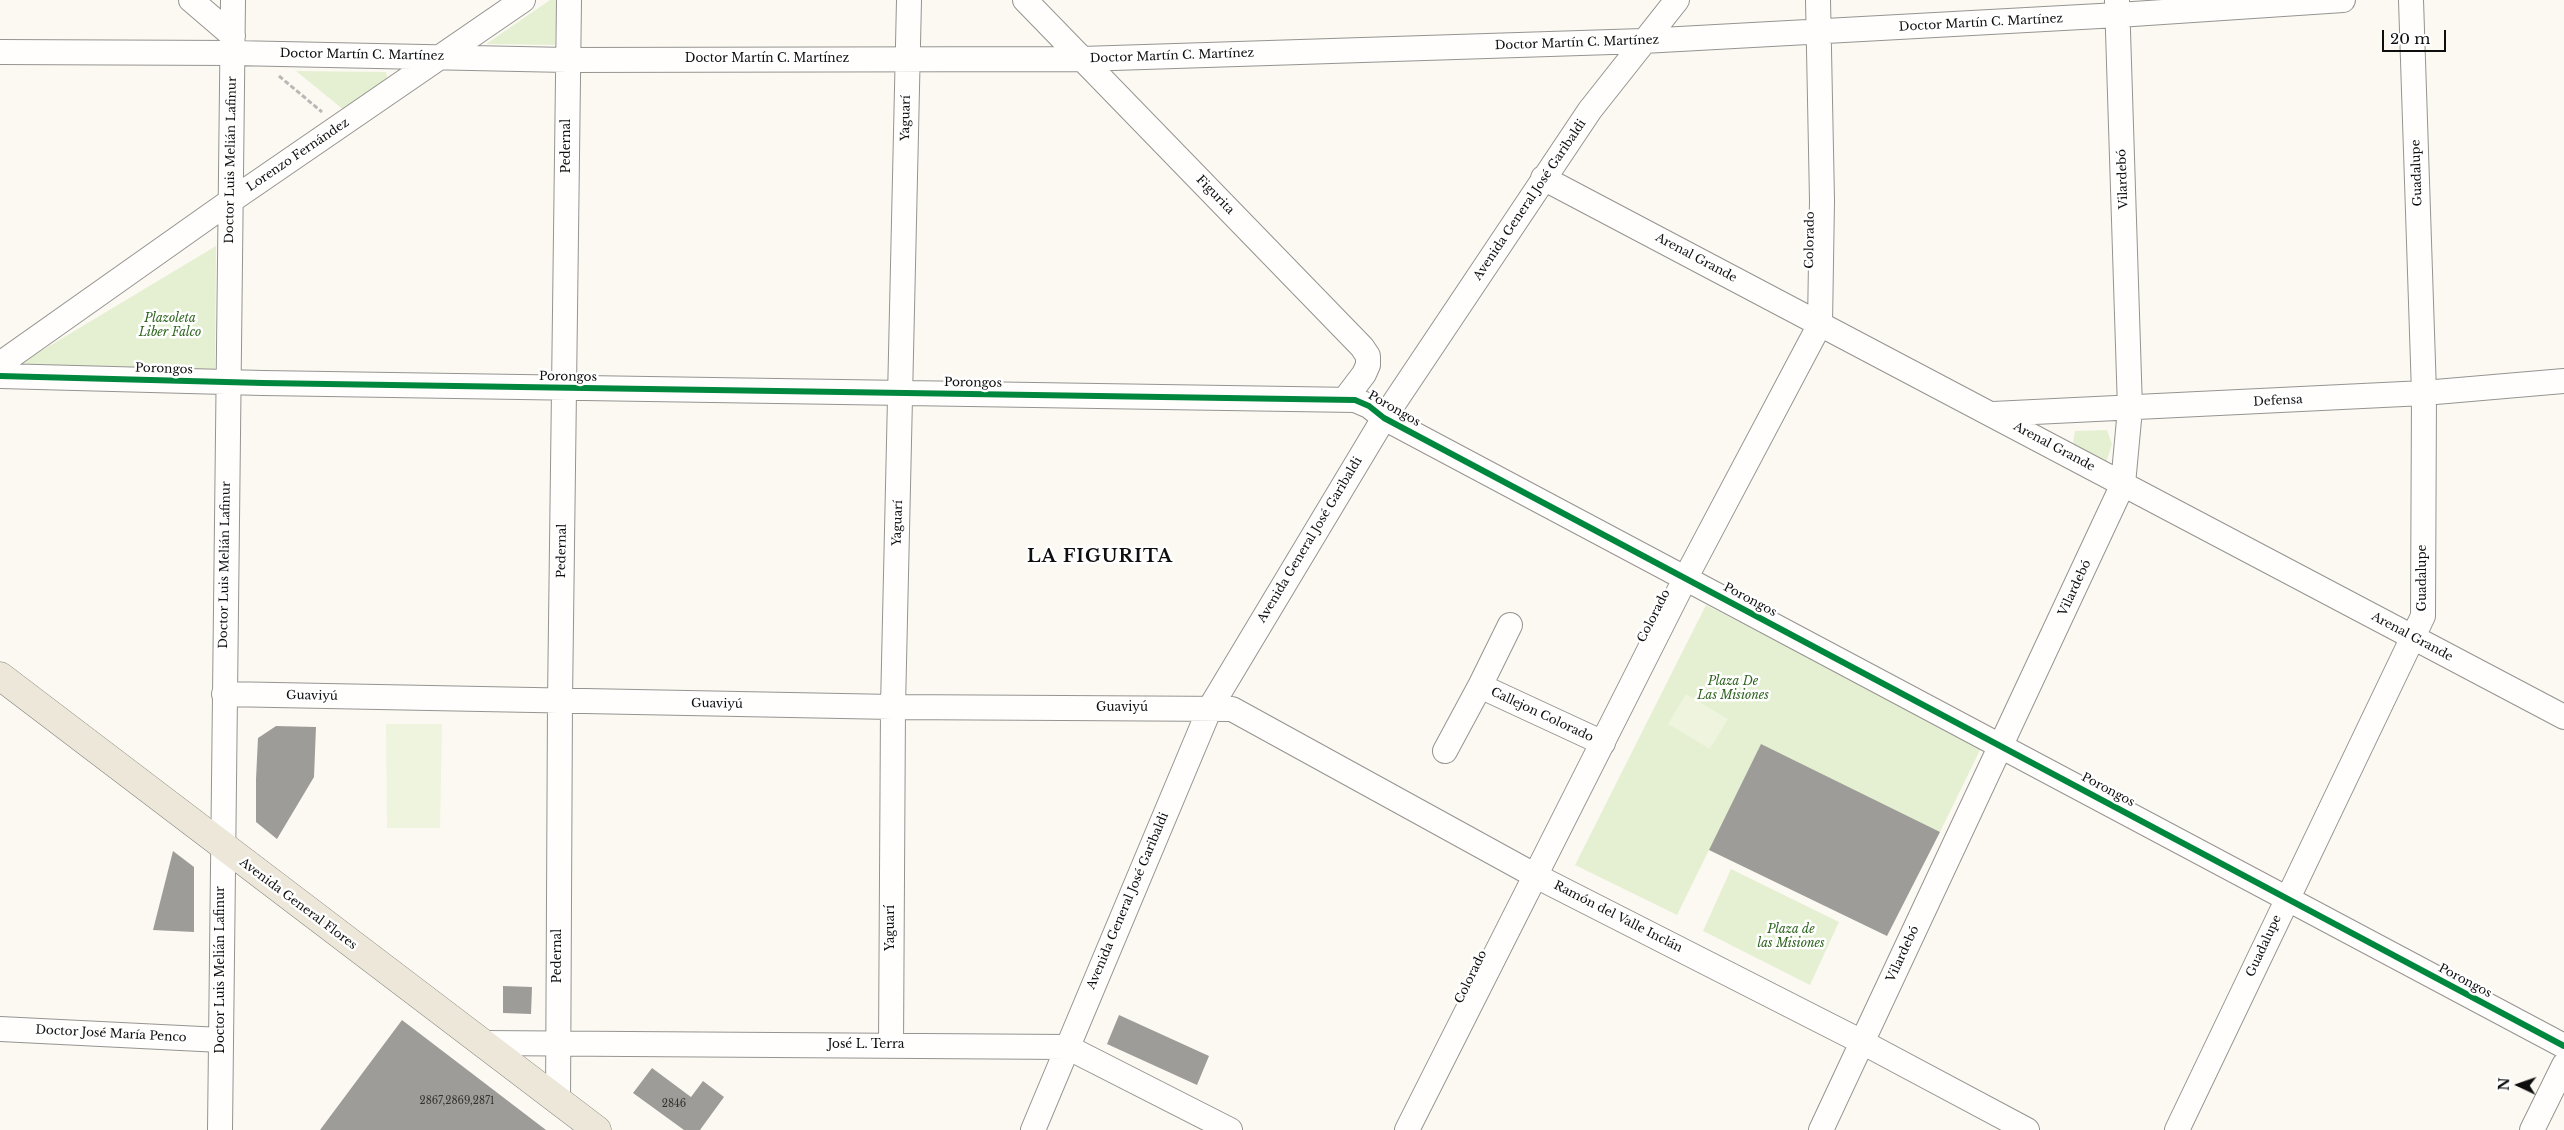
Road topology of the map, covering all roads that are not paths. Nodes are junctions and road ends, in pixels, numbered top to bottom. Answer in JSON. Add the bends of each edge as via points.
{"nodes":[{"id":1,"x":191,"y":0,"type":"edge"},
{"id":2,"x":233,"y":0,"type":"edge"},
{"id":3,"x":523,"y":0,"type":"edge"},
{"id":4,"x":569,"y":0,"type":"edge"},
{"id":5,"x":909,"y":0,"type":"edge"},
{"id":6,"x":1025,"y":0,"type":"edge"},
{"id":7,"x":1677,"y":0,"type":"edge"},
{"id":8,"x":1818,"y":0,"type":"edge"},
{"id":9,"x":2343,"y":0,"type":"edge"},
{"id":10,"x":2411,"y":0,"type":"edge"},
{"id":11,"x":2118,"y":8,"type":"edge"},
{"id":12,"x":1818,"y":32,"type":"junction"},
{"id":13,"x":1643,"y":42,"type":"junction"},
{"id":14,"x":239,"y":47,"type":"junction"},
{"id":15,"x":0,"y":52,"type":"edge"},
{"id":16,"x":441,"y":57,"type":"junction"},
{"id":17,"x":907,"y":58,"type":"junction"},
{"id":18,"x":1082,"y":59,"type":"junction"},
{"id":19,"x":567,"y":60,"type":"junction"},
{"id":20,"x":1543,"y":178,"type":"junction"},
{"id":21,"x":229,"y":202,"type":"junction"},
{"id":22,"x":1820,"y":324,"type":"junction"},
{"id":23,"x":0,"y":364,"type":"edge"},
{"id":24,"x":0,"y":376,"type":"edge"},
{"id":25,"x":2564,"y":381,"type":"edge"},
{"id":26,"x":228,"y":382,"type":"junction"},
{"id":27,"x":565,"y":388,"type":"junction"},
{"id":28,"x":2424,"y":393,"type":"junction"},
{"id":29,"x":901,"y":394,"type":"junction"},
{"id":30,"x":1345,"y":399,"type":"junction"},
{"id":31,"x":2130,"y":409,"type":"junction"},
{"id":32,"x":1991,"y":414,"type":"junction"},
{"id":33,"x":1384,"y":418,"type":"junction"},
{"id":34,"x":2124,"y":484,"type":"junction"},
{"id":35,"x":1685,"y":579,"type":"junction"},
{"id":36,"x":1510,"y":625,"type":"dead end"},
{"id":37,"x":2414,"y":638,"type":"junction"},
{"id":38,"x":0,"y":676,"type":"edge"},
{"id":39,"x":1480,"y":686,"type":"junction"},
{"id":40,"x":12,"y":694,"type":"edge"},
{"id":41,"x":224,"y":694,"type":"junction"},
{"id":42,"x":2564,"y":697,"type":"edge"},
{"id":43,"x":560,"y":701,"type":"junction"},
{"id":44,"x":2532,"y":701,"type":"junction"},
{"id":45,"x":893,"y":707,"type":"junction"},
{"id":46,"x":1210,"y":708,"type":"junction"},
{"id":47,"x":2564,"y":717,"type":"edge"},
{"id":48,"x":1603,"y":743,"type":"junction"},
{"id":49,"x":2000,"y":745,"type":"junction"},
{"id":50,"x":1445,"y":751,"type":"dead end"},
{"id":51,"x":222,"y":846,"type":"junction"},
{"id":52,"x":1534,"y":875,"type":"junction"},
{"id":53,"x":2286,"y":899,"type":"junction"},
{"id":54,"x":0,"y":1029,"type":"edge"},
{"id":55,"x":221,"y":1040,"type":"junction"},
{"id":56,"x":1862,"y":1042,"type":"junction"},
{"id":57,"x":482,"y":1043,"type":"junction"},
{"id":58,"x":557,"y":1044,"type":"junction"},
{"id":59,"x":891,"y":1045,"type":"junction"},
{"id":60,"x":2564,"y":1046,"type":"edge"},
{"id":61,"x":1067,"y":1047,"type":"junction"},
{"id":62,"x":2564,"y":1065,"type":"edge"},
{"id":63,"x":558,"y":1101,"type":"junction"},
{"id":64,"x":220,"y":1130,"type":"edge"},
{"id":65,"x":597,"y":1130,"type":"edge"},
{"id":66,"x":1033,"y":1130,"type":"edge"},
{"id":67,"x":1230,"y":1130,"type":"edge"},
{"id":68,"x":1407,"y":1130,"type":"edge"},
{"id":69,"x":1821,"y":1130,"type":"edge"},
{"id":70,"x":2027,"y":1130,"type":"edge"},
{"id":71,"x":2177,"y":1130,"type":"edge"},
{"id":72,"x":2532,"y":1130,"type":"edge"}],
"edges":[{"from":1,"to":14,"type":"street"},
{"from":2,"to":14,"type":"street","name":"Doctor Luis Melián Lafinur"},
{"from":3,"to":16,"type":"street","name":"Lorenzo Fernández"},
{"from":4,"to":19,"type":"street","name":"Pedernal"},
{"from":5,"to":17,"type":"street","name":"Yaguarí"},
{"from":6,"to":18,"type":"street","name":"Figurita"},
{"from":7,"to":13,"type":"street","name":"Avenida General José Garibaldi"},
{"from":8,"to":12,"type":"street","name":"Colorado"},
{"from":9,"to":11,"type":"street","name":"Doctor Martín C. Martínez"},
{"from":10,"to":28,"type":"street","name":"Guadalupe"},
{"from":11,"to":12,"type":"street","name":"Doctor Martín C. Martínez"},
{"from":11,"to":31,"type":"street","name":"Vilardebó"},
{"from":12,"to":13,"type":"street","name":"Doctor Martín C. Martínez"},
{"from":12,"to":22,"type":"street","name":"Colorado","via":[[1822,200]]},
{"from":13,"to":18,"type":"street","name":"Doctor Martín C. Martínez"},
{"from":13,"to":20,"type":"street","name":"Avenida General José Garibaldi"},
{"from":14,"to":15,"type":"street","name":"Doctor Martín C. Martínez"},
{"from":14,"to":16,"type":"street","name":"Doctor Martín C. Martínez"},
{"from":14,"to":21,"type":"street","name":"Doctor Luis Melián Lafinur"},
{"from":16,"to":19,"type":"street","name":"Doctor Martín C. Martínez"},
{"from":16,"to":21,"type":"street","name":"Lorenzo Fernández"},
{"from":17,"to":18,"type":"street","name":"Doctor Martín C. Martínez"},
{"from":17,"to":19,"type":"street","name":"Doctor Martín C. Martínez"},
{"from":17,"to":29,"type":"street","name":"Yaguarí"},
{"from":18,"to":30,"type":"street","name":"Figurita","via":[[1362,347],[1368,356],[1368,365]]},
{"from":19,"to":27,"type":"street","name":"Pedernal"},
{"from":20,"to":22,"type":"street","name":"Arenal Grande"},
{"from":20,"to":33,"type":"street","name":"Avenida General José Garibaldi"},
{"from":21,"to":23,"type":"street","name":"Lorenzo Fernández"},
{"from":21,"to":26,"type":"street","name":"Doctor Luis Melián Lafinur"},
{"from":22,"to":32,"type":"street","name":"Arenal Grande"},
{"from":22,"to":35,"type":"street","name":"Colorado"},
{"from":24,"to":26,"type":"street","name":"Porongos"},
{"from":25,"to":28,"type":"street","name":"Defensa"},
{"from":26,"to":27,"type":"street","name":"Porongos"},
{"from":26,"to":41,"type":"street","name":"Doctor Luis Melián Lafinur"},
{"from":27,"to":29,"type":"street","name":"Porongos"},
{"from":27,"to":43,"type":"street","name":"Pedernal"},
{"from":28,"to":31,"type":"street","name":"Defensa"},
{"from":28,"to":37,"type":"street","name":"Guadalupe","via":[[2423,616]]},
{"from":29,"to":30,"type":"street","name":"Porongos"},
{"from":29,"to":45,"type":"street","name":"Yaguarí"},
{"from":30,"to":33,"type":"street","name":"Porongos","via":[[1369,406]]},
{"from":31,"to":32,"type":"street","name":"Defensa"},
{"from":31,"to":34,"type":"street","name":"Vilardebó"},
{"from":32,"to":34,"type":"street","name":"Arenal Grande"},
{"from":33,"to":35,"type":"street","name":"Porongos"},
{"from":33,"to":46,"type":"street","name":"Avenida General José Garibaldi"},
{"from":34,"to":37,"type":"street","name":"Arenal Grande"},
{"from":34,"to":49,"type":"street","name":"Vilardebó"},
{"from":35,"to":48,"type":"street","name":"Colorado"},
{"from":35,"to":49,"type":"street","name":"Porongos"},
{"from":36,"to":39,"type":"street","name":"Callejon Colorado"},
{"from":37,"to":44,"type":"street","name":"Arenal Grande"},
{"from":37,"to":53,"type":"street","name":"Guadalupe"},
{"from":38,"to":40,"type":"main road","name":"Avenida General Flores"},
{"from":39,"to":48,"type":"street","name":"Callejon Colorado"},
{"from":39,"to":50,"type":"street","name":"Callejon Colorado"},
{"from":40,"to":51,"type":"main road","name":"Avenida General Flores"},
{"from":41,"to":43,"type":"street","name":"Guaviyú"},
{"from":41,"to":51,"type":"street","name":"Doctor Luis Melián Lafinur"},
{"from":42,"to":44,"type":"street"},
{"from":43,"to":45,"type":"street","name":"Guaviyú"},
{"from":43,"to":58,"type":"street","name":"Pedernal"},
{"from":44,"to":47,"type":"street","name":"Arenal Grande"},
{"from":45,"to":46,"type":"street","name":"Guaviyú"},
{"from":45,"to":59,"type":"street","name":"Yaguarí"},
{"from":46,"to":52,"type":"street","name":"Ramón del Valle Inclán","via":[[1232,709]]},
{"from":46,"to":61,"type":"street","name":"Avenida General José Garibaldi"},
{"from":48,"to":52,"type":"street","name":"Colorado"},
{"from":49,"to":53,"type":"street","name":"Porongos"},
{"from":49,"to":56,"type":"street","name":"Vilardebó"},
{"from":51,"to":55,"type":"street","name":"Doctor Luis Melián Lafinur"},
{"from":51,"to":57,"type":"main road","name":"Avenida General Flores"},
{"from":52,"to":56,"type":"street","name":"Ramón del Valle Inclán"},
{"from":52,"to":68,"type":"street","name":"Colorado"},
{"from":53,"to":60,"type":"street","name":"Porongos"},
{"from":53,"to":71,"type":"street","name":"Guadalupe"},
{"from":54,"to":55,"type":"street","name":"Doctor José María Penco"},
{"from":55,"to":64,"type":"street","name":"Doctor Luis Melián Lafinur"},
{"from":56,"to":69,"type":"street","name":"Vilardebó"},
{"from":56,"to":70,"type":"street","name":"Ramón del Valle Inclán"},
{"from":57,"to":58,"type":"street","name":"José L. Terra"},
{"from":57,"to":63,"type":"main road","name":"Avenida General Flores"},
{"from":58,"to":59,"type":"street","name":"José L. Terra"},
{"from":58,"to":63,"type":"street","name":"Pedernal"},
{"from":59,"to":61,"type":"street","name":"José L. Terra"},
{"from":61,"to":66,"type":"street","name":"Avenida General José Garibaldi"},
{"from":61,"to":67,"type":"street","name":"José L. Terra"},
{"from":62,"to":72,"type":"street"},
{"from":63,"to":65,"type":"main road","name":"Avenida General Flores"}]}
